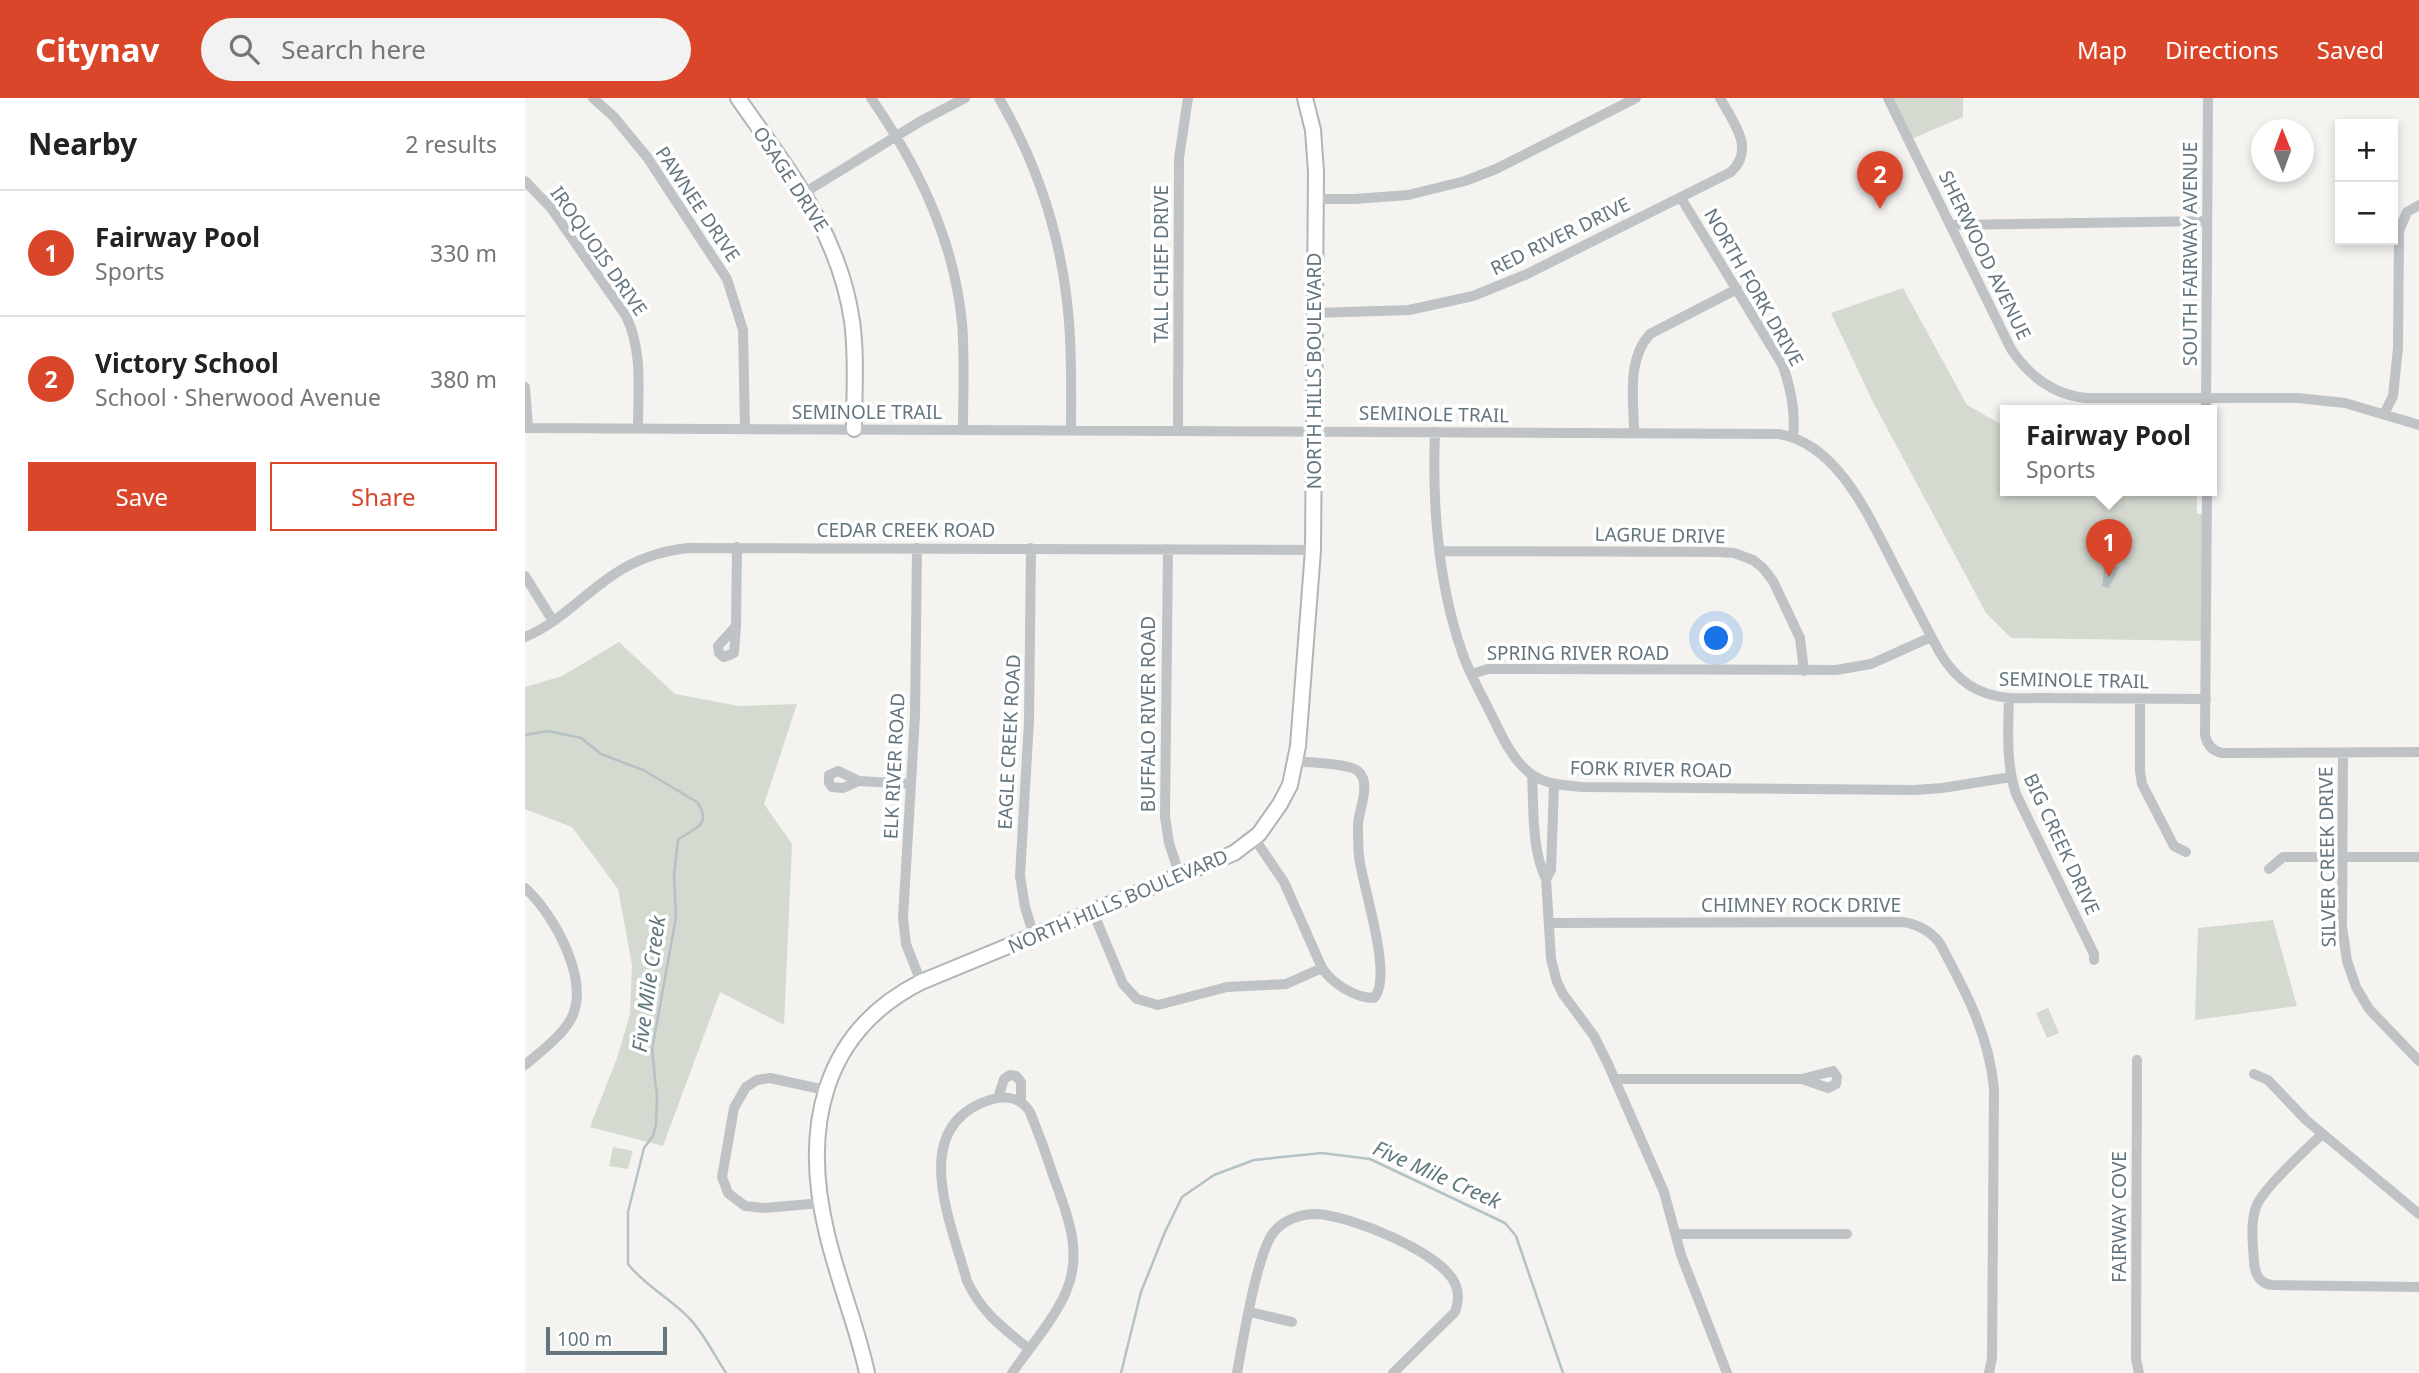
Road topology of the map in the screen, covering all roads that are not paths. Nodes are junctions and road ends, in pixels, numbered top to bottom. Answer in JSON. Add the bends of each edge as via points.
{"nodes":[{"id":1,"x":593,"y":98,"type":"edge"},
{"id":2,"x":738,"y":98,"type":"edge"},
{"id":3,"x":871,"y":98,"type":"edge"},
{"id":4,"x":965,"y":98,"type":"edge"},
{"id":5,"x":999,"y":98,"type":"edge"},
{"id":6,"x":1188,"y":98,"type":"edge"},
{"id":7,"x":1305,"y":98,"type":"edge"},
{"id":8,"x":1636,"y":98,"type":"edge"},
{"id":9,"x":1720,"y":98,"type":"edge"},
{"id":10,"x":1888,"y":98,"type":"edge"},
{"id":11,"x":2209,"y":98,"type":"edge"},
{"id":12,"x":897,"y":136,"type":"junction"},
{"id":13,"x":525,"y":181,"type":"edge"},
{"id":14,"x":804,"y":193,"type":"junction"},
{"id":15,"x":1681,"y":198,"type":"junction"},
{"id":16,"x":1315,"y":199,"type":"junction"},
{"id":17,"x":2419,"y":205,"type":"edge"},
{"id":18,"x":2207,"y":221,"type":"junction"},
{"id":19,"x":1951,"y":225,"type":"junction"},
{"id":20,"x":1737,"y":289,"type":"junction"},
{"id":21,"x":1314,"y":313,"type":"junction"},
{"id":22,"x":525,"y":387,"type":"edge"},
{"id":23,"x":2206,"y":396,"type":"junction"},
{"id":24,"x":2206,"y":405,"type":"edge"},
{"id":25,"x":2384,"y":414,"type":"junction"},
{"id":26,"x":2419,"y":425,"type":"edge"},
{"id":27,"x":526,"y":428,"type":"edge"},
{"id":28,"x":638,"y":428,"type":"junction"},
{"id":29,"x":745,"y":429,"type":"junction"},
{"id":30,"x":854,"y":429,"type":"junction"},
{"id":31,"x":963,"y":429,"type":"junction"},
{"id":32,"x":1071,"y":430,"type":"junction"},
{"id":33,"x":1178,"y":431,"type":"junction"},
{"id":34,"x":1313,"y":431,"type":"junction"},
{"id":35,"x":1435,"y":432,"type":"junction"},
{"id":36,"x":1633,"y":433,"type":"junction"},
{"id":37,"x":1793,"y":436,"type":"junction"},
{"id":38,"x":2207,"y":496,"type":"edge"},
{"id":39,"x":737,"y":547,"type":"junction"},
{"id":40,"x":917,"y":548,"type":"junction"},
{"id":41,"x":1031,"y":548,"type":"junction"},
{"id":42,"x":1168,"y":549,"type":"junction"},
{"id":43,"x":1313,"y":550,"type":"junction"},
{"id":44,"x":1441,"y":551,"type":"junction"},
{"id":45,"x":525,"y":576,"type":"edge"},
{"id":46,"x":553,"y":621,"type":"junction"},
{"id":47,"x":736,"y":626,"type":"dead end"},
{"id":48,"x":525,"y":637,"type":"edge"},
{"id":49,"x":1931,"y":637,"type":"junction"},
{"id":50,"x":1804,"y":671,"type":"junction"},
{"id":51,"x":1472,"y":674,"type":"junction"},
{"id":52,"x":2009,"y":698,"type":"junction"},
{"id":53,"x":2140,"y":699,"type":"junction"},
{"id":54,"x":2206,"y":699,"type":"junction"},
{"id":55,"x":2419,"y":752,"type":"edge"},
{"id":56,"x":2343,"y":753,"type":"junction"},
{"id":57,"x":1296,"y":761,"type":"junction"},
{"id":58,"x":1532,"y":775,"type":"junction"},
{"id":59,"x":2011,"y":778,"type":"junction"},
{"id":60,"x":859,"y":781,"type":"dead end"},
{"id":61,"x":911,"y":784,"type":"junction"},
{"id":62,"x":1554,"y":785,"type":"junction"},
{"id":63,"x":1254,"y":838,"type":"junction"},
{"id":64,"x":2186,"y":852,"type":"dead end"},
{"id":65,"x":2343,"y":857,"type":"junction"},
{"id":66,"x":2419,"y":857,"type":"edge"},
{"id":67,"x":2269,"y":869,"type":"dead end"},
{"id":68,"x":1180,"y":876,"type":"junction"},
{"id":69,"x":1546,"y":879,"type":"junction"},
{"id":70,"x":525,"y":888,"type":"edge"},
{"id":71,"x":1093,"y":912,"type":"junction"},
{"id":72,"x":1550,"y":923,"type":"junction"},
{"id":73,"x":1034,"y":936,"type":"junction"},
{"id":74,"x":2095,"y":960,"type":"dead end"},
{"id":75,"x":1322,"y":968,"type":"junction"},
{"id":76,"x":921,"y":982,"type":"junction"},
{"id":77,"x":2137,"y":1060,"type":"dead end"},
{"id":78,"x":2419,"y":1061,"type":"edge"},
{"id":79,"x":525,"y":1065,"type":"edge"},
{"id":80,"x":2254,"y":1074,"type":"dead end"},
{"id":81,"x":1615,"y":1079,"type":"junction"},
{"id":82,"x":1802,"y":1079,"type":"dead end"},
{"id":83,"x":825,"y":1090,"type":"junction"},
{"id":84,"x":998,"y":1098,"type":"junction"},
{"id":85,"x":1021,"y":1102,"type":"junction"},
{"id":86,"x":2322,"y":1133,"type":"junction"},
{"id":87,"x":821,"y":1203,"type":"junction"},
{"id":88,"x":2419,"y":1214,"type":"edge"},
{"id":89,"x":1676,"y":1234,"type":"junction"},
{"id":90,"x":1847,"y":1234,"type":"dead end"},
{"id":91,"x":2419,"y":1287,"type":"edge"},
{"id":92,"x":1249,"y":1312,"type":"junction"},
{"id":93,"x":1292,"y":1322,"type":"dead end"},
{"id":94,"x":1029,"y":1349,"type":"junction"},
{"id":95,"x":867,"y":1373,"type":"edge"},
{"id":96,"x":1012,"y":1373,"type":"edge"},
{"id":97,"x":1237,"y":1373,"type":"edge"},
{"id":98,"x":1393,"y":1373,"type":"edge"},
{"id":99,"x":1727,"y":1373,"type":"edge"},
{"id":100,"x":1989,"y":1373,"type":"edge"},
{"id":101,"x":2139,"y":1373,"type":"edge"}],
"edges":[{"from":1,"to":29,"type":"street","name":"PAWNEE DRIVE","via":[[647,157],[727,278],[743,330]]},
{"from":2,"to":14,"type":"street","name":"OSAGE DRIVE"},
{"from":3,"to":12,"type":"street"},
{"from":4,"to":12,"type":"street"},
{"from":5,"to":32,"type":"street","via":[[1034,168],[1057,242],[1069,323]]},
{"from":6,"to":33,"type":"street","name":"TALL CHIEF DRIVE","via":[[1179,158]]},
{"from":7,"to":16,"type":"street","name":"NORTH HILLS BOULEVARD","via":[[1315,151]]},
{"from":8,"to":16,"type":"street","via":[[1465,181],[1383,198]]},
{"from":9,"to":15,"type":"street","name":"RED RIVER DRIVE","via":[[1741,137],[1741,159],[1731,172]]},
{"from":10,"to":19,"type":"street","name":"SHERWOOD AVENUE"},
{"from":11,"to":18,"type":"street","name":"SOUTH FAIRWAY AVENUE"},
{"from":12,"to":14,"type":"street"},
{"from":12,"to":31,"type":"street","via":[[932,203],[956,284],[963,335]]},
{"from":13,"to":28,"type":"street","name":"IROQUOIS DRIVE","via":[[551,208],[633,330],[638,354]]},
{"from":14,"to":30,"type":"street","name":"OSAGE DRIVE","via":[[828,236],[847,293],[853,331]]},
{"from":15,"to":20,"type":"street","name":"NORTH FORK DRIVE"},
{"from":15,"to":21,"type":"street","name":"RED RIVER DRIVE","via":[[1472,296],[1409,310]]},
{"from":16,"to":21,"type":"street","name":"NORTH HILLS BOULEVARD"},
{"from":17,"to":25,"type":"street","via":[[2407,212],[2399,231],[2399,348],[2393,396]]},
{"from":18,"to":19,"type":"street"},
{"from":18,"to":23,"type":"street","name":"SOUTH FAIRWAY AVENUE"},
{"from":19,"to":23,"type":"street","name":"SHERWOOD AVENUE","via":[[2011,349],[2045,385],[2079,397]]},
{"from":20,"to":36,"type":"street","via":[[1650,334],[1641,345],[1635,362]]},
{"from":20,"to":37,"type":"street","name":"NORTH FORK DRIVE","via":[[1784,371],[1794,409]]},
{"from":21,"to":34,"type":"street","name":"NORTH HILLS BOULEVARD"},
{"from":22,"to":27,"type":"street"},
{"from":23,"to":24,"type":"street","name":"SOUTH FAIRWAY AVENUE"},
{"from":23,"to":25,"type":"street","name":"SHERWOOD AVENUE","via":[[2324,400]]},
{"from":25,"to":26,"type":"street","name":"SHERWOOD AVENUE"},
{"from":27,"to":28,"type":"street","name":"SEMINOLE TRAIL"},
{"from":28,"to":29,"type":"street","name":"SEMINOLE TRAIL"},
{"from":29,"to":30,"type":"street","name":"SEMINOLE TRAIL"},
{"from":30,"to":31,"type":"street","name":"SEMINOLE TRAIL"},
{"from":31,"to":32,"type":"street","name":"SEMINOLE TRAIL"},
{"from":32,"to":33,"type":"street","name":"SEMINOLE TRAIL"},
{"from":33,"to":34,"type":"street","name":"SEMINOLE TRAIL"},
{"from":34,"to":35,"type":"street","name":"SEMINOLE TRAIL"},
{"from":34,"to":43,"type":"street","name":"NORTH HILLS BOULEVARD"},
{"from":35,"to":36,"type":"street","name":"SEMINOLE TRAIL"},
{"from":35,"to":44,"type":"street","name":"FORK RIVER ROAD","via":[[1434,486]]},
{"from":36,"to":37,"type":"street","name":"SEMINOLE TRAIL"},
{"from":37,"to":49,"type":"street","name":"SEMINOLE TRAIL","via":[[1826,460],[1858,497]]},
{"from":38,"to":54,"type":"street"},
{"from":39,"to":40,"type":"street","name":"CEDAR CREEK ROAD"},
{"from":39,"to":46,"type":"street","name":"CEDAR CREEK ROAD","via":[[673,550],[636,561]]},
{"from":39,"to":47,"type":"street"},
{"from":40,"to":41,"type":"street","name":"CEDAR CREEK ROAD"},
{"from":40,"to":61,"type":"street","name":"ELK RIVER ROAD"},
{"from":41,"to":42,"type":"street","name":"CEDAR CREEK ROAD"},
{"from":41,"to":73,"type":"street","name":"EAGLE CREEK ROAD","via":[[1030,717],[1020,876]]},
{"from":42,"to":43,"type":"street","name":"CEDAR CREEK ROAD"},
{"from":42,"to":68,"type":"street","name":"BUFFALO RIVER ROAD","via":[[1165,817],[1168,844]]},
{"from":43,"to":57,"type":"street","name":"NORTH HILLS BOULEVARD"},
{"from":44,"to":50,"type":"street","name":"LAGRUE DRIVE","via":[[1718,552],[1743,556],[1763,568],[1778,590],[1802,644]]},
{"from":44,"to":51,"type":"street","name":"FORK RIVER ROAD","via":[[1452,620]]},
{"from":45,"to":46,"type":"street"},
{"from":46,"to":48,"type":"street","name":"CEDAR CREEK ROAD"},
{"from":49,"to":50,"type":"street","name":"SPRING RIVER ROAD","via":[[1871,664]]},
{"from":49,"to":52,"type":"street","name":"SEMINOLE TRAIL","via":[[1965,684],[1984,694]]},
{"from":50,"to":51,"type":"street","name":"SPRING RIVER ROAD","via":[[1488,669]]},
{"from":51,"to":58,"type":"street","name":"FORK RIVER ROAD","via":[[1506,745]]},
{"from":52,"to":53,"type":"street","name":"SEMINOLE TRAIL"},
{"from":52,"to":59,"type":"street","name":"BIG CREEK DRIVE"},
{"from":53,"to":54,"type":"street","name":"SEMINOLE TRAIL"},
{"from":53,"to":64,"type":"street","via":[[2142,784],[2173,846]]},
{"from":54,"to":56,"type":"street","via":[[2205,735],[2207,744],[2218,753]]},
{"from":55,"to":56,"type":"street"},
{"from":56,"to":65,"type":"street","name":"SILVER CREEK DRIVE"},
{"from":57,"to":63,"type":"street","name":"NORTH HILLS BOULEVARD","via":[[1285,796]]},
{"from":57,"to":75,"type":"street","via":[[1348,766],[1363,778],[1359,859],[1375,933],[1379,990],[1371,999],[1336,984]]},
{"from":58,"to":62,"type":"street","name":"FORK RIVER ROAD"},
{"from":58,"to":69,"type":"street","via":[[1536,840]]},
{"from":59,"to":62,"type":"street","name":"FORK RIVER ROAD","via":[[1915,790]]},
{"from":59,"to":74,"type":"street","name":"BIG CREEK DRIVE"},
{"from":60,"to":61,"type":"street"},
{"from":61,"to":76,"type":"street","name":"ELK RIVER ROAD","via":[[903,918],[906,944]]},
{"from":62,"to":69,"type":"street","via":[[1551,870]]},
{"from":63,"to":68,"type":"street","name":"NORTH HILLS BOULEVARD","via":[[1226,857]]},
{"from":63,"to":75,"type":"street","via":[[1284,882]]},
{"from":65,"to":66,"type":"street"},
{"from":65,"to":67,"type":"street","via":[[2283,857]]},
{"from":65,"to":78,"type":"street","name":"SILVER CREEK DRIVE","via":[[2342,926],[2352,977],[2369,1009]]},
{"from":68,"to":71,"type":"street","name":"NORTH HILLS BOULEVARD"},
{"from":69,"to":72,"type":"street"},
{"from":70,"to":79,"type":"street","via":[[555,925],[577,993],[568,1024]]},
{"from":71,"to":73,"type":"street","name":"NORTH HILLS BOULEVARD"},
{"from":71,"to":75,"type":"street","via":[[1123,985],[1150,1004],[1227,987],[1286,984]]},
{"from":72,"to":81,"type":"street","via":[[1557,982],[1594,1035]]},
{"from":72,"to":100,"type":"street","name":"CHIMNEY ROCK DRIVE","via":[[1902,922],[1932,934],[1980,1022],[1992,1065]]},
{"from":73,"to":76,"type":"street","name":"NORTH HILLS BOULEVARD"},
{"from":76,"to":83,"type":"street","name":"NORTH HILLS BOULEVARD","via":[[868,1019],[840,1056]]},
{"from":77,"to":101,"type":"street","name":"FAIRWAY COVE"},
{"from":80,"to":86,"type":"street","via":[[2268,1080]]},
{"from":81,"to":82,"type":"street"},
{"from":81,"to":89,"type":"street","via":[[1664,1192]]},
{"from":83,"to":87,"type":"street","name":"NORTH HILLS BOULEVARD","via":[[818,1142]]},
{"from":83,"to":87,"type":"street","via":[[770,1078],[746,1087],[734,1108],[722,1177],[728,1194],[745,1206]]},
{"from":84,"to":85,"type":"street"},
{"from":84,"to":85,"type":"street","via":[[1002,1081],[1016,1076],[1021,1082]]},
{"from":84,"to":94,"type":"street","via":[[972,1108],[953,1123],[942,1146],[940,1177],[975,1297],[992,1319]]},
{"from":85,"to":94,"type":"street","via":[[1030,1112],[1072,1227],[1074,1250],[1066,1293]]},
{"from":86,"to":88,"type":"street"},
{"from":86,"to":91,"type":"street","via":[[2257,1203],[2253,1221],[2257,1276],[2273,1285]]},
{"from":87,"to":95,"type":"street","name":"NORTH HILLS BOULEVARD"},
{"from":89,"to":90,"type":"street"},
{"from":89,"to":99,"type":"street"},
{"from":92,"to":93,"type":"street"},
{"from":92,"to":97,"type":"street"},
{"from":92,"to":98,"type":"street","via":[[1269,1240],[1287,1221],[1307,1215],[1331,1216],[1394,1238],[1447,1273],[1456,1284],[1458,1298],[1450,1318]]},
{"from":94,"to":96,"type":"street"}]}
